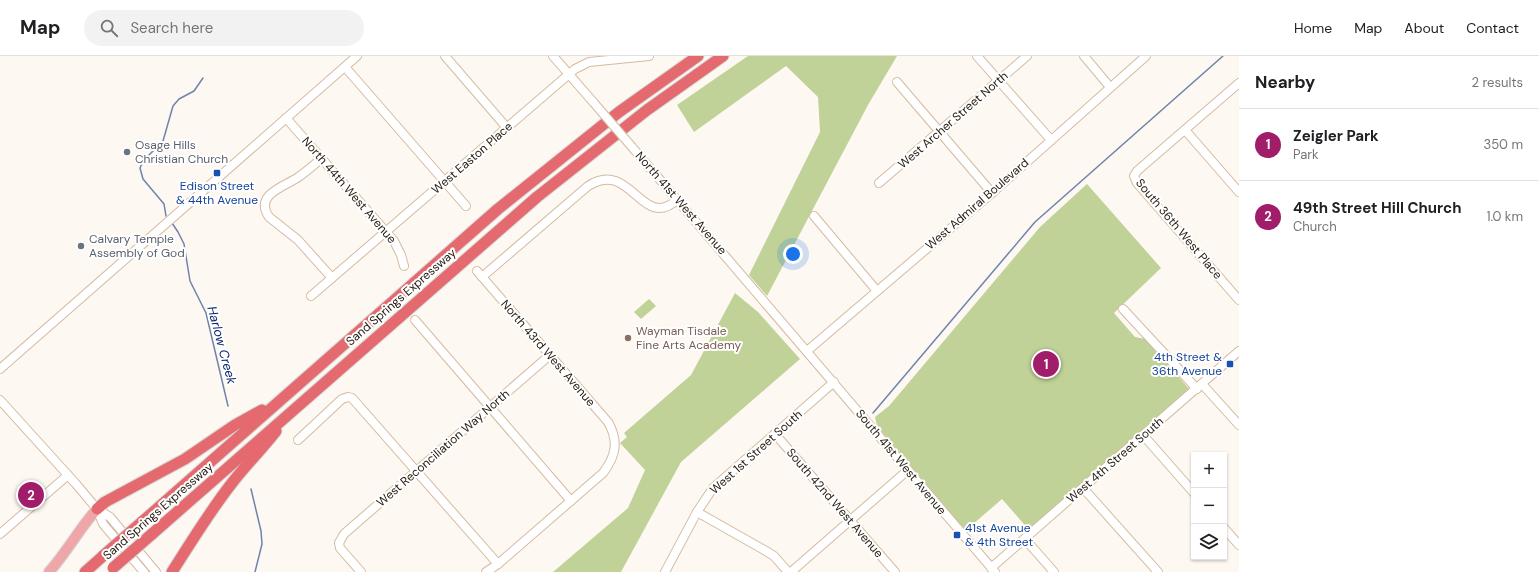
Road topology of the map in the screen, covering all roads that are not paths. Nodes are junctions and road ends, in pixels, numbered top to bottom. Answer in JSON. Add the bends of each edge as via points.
{"nodes":[{"id":1,"x":357,"y":56,"type":"edge"},
{"id":2,"x":444,"y":56,"type":"edge"},
{"id":3,"x":553,"y":56,"type":"edge"},
{"id":4,"x":648,"y":56,"type":"edge"},
{"id":5,"x":698,"y":56,"type":"edge"},
{"id":6,"x":723,"y":56,"type":"edge"},
{"id":7,"x":977,"y":56,"type":"edge"},
{"id":8,"x":1027,"y":56,"type":"edge"},
{"id":9,"x":1084,"y":56,"type":"edge"},
{"id":10,"x":1146,"y":56,"type":"edge"},
{"id":11,"x":345,"y":67,"type":"junction"},
{"id":12,"x":569,"y":74,"type":"junction"},
{"id":13,"x":998,"y":80,"type":"junction"},
{"id":14,"x":897,"y":82,"type":"dead end"},
{"id":15,"x":1239,"y":84,"type":"edge"},
{"id":16,"x":1110,"y":87,"type":"junction"},
{"id":17,"x":286,"y":118,"type":"junction"},
{"id":18,"x":507,"y":128,"type":"junction"},
{"id":19,"x":1185,"y":130,"type":"junction"},
{"id":20,"x":939,"y":131,"type":"junction"},
{"id":21,"x":1051,"y":140,"type":"junction"},
{"id":22,"x":322,"y":158,"type":"junction"},
{"id":23,"x":445,"y":182,"type":"junction"},
{"id":24,"x":879,"y":183,"type":"dead end"},
{"id":25,"x":1239,"y":192,"type":"edge"},
{"id":26,"x":992,"y":193,"type":"junction"},
{"id":27,"x":678,"y":199,"type":"junction"},
{"id":28,"x":466,"y":206,"type":"dead end"},
{"id":29,"x":814,"y":216,"type":"dead end"},
{"id":30,"x":386,"y":232,"type":"junction"},
{"id":31,"x":404,"y":266,"type":"dead end"},
{"id":32,"x":332,"y":278,"type":"junction"},
{"id":33,"x":877,"y":291,"type":"junction"},
{"id":34,"x":311,"y":296,"type":"dead end"},
{"id":35,"x":1239,"y":300,"type":"edge"},
{"id":36,"x":1123,"y":309,"type":"dead end"},
{"id":37,"x":415,"y":320,"type":"dead end"},
{"id":38,"x":807,"y":351,"type":"junction"},
{"id":39,"x":1239,"y":351,"type":"edge"},
{"id":40,"x":550,"y":355,"type":"junction"},
{"id":41,"x":0,"y":369,"type":"edge"},
{"id":42,"x":834,"y":382,"type":"junction"},
{"id":43,"x":1200,"y":387,"type":"junction"},
{"id":44,"x":0,"y":400,"type":"edge"},
{"id":45,"x":280,"y":401,"type":"junction"},
{"id":46,"x":490,"y":407,"type":"junction"},
{"id":47,"x":290,"y":412,"type":"junction"},
{"id":48,"x":1239,"y":425,"type":"edge"},
{"id":49,"x":774,"y":434,"type":"junction"},
{"id":50,"x":1143,"y":436,"type":"junction"},
{"id":51,"x":298,"y":440,"type":"dead end"},
{"id":52,"x":908,"y":470,"type":"junction"},
{"id":53,"x":417,"y":471,"type":"junction"},
{"id":54,"x":68,"y":475,"type":"junction"},
{"id":55,"x":1082,"y":488,"type":"junction"},
{"id":56,"x":1191,"y":491,"type":"edge"},
{"id":57,"x":571,"y":501,"type":"junction"},
{"id":58,"x":97,"y":510,"type":"junction"},
{"id":59,"x":697,"y":512,"type":"junction"},
{"id":60,"x":850,"y":521,"type":"junction"},
{"id":61,"x":1227,"y":531,"type":"edge"},
{"id":62,"x":0,"y":534,"type":"edge"},
{"id":63,"x":1025,"y":538,"type":"junction"},
{"id":64,"x":1239,"y":545,"type":"edge"},
{"id":65,"x":498,"y":564,"type":"junction"},
{"id":66,"x":111,"y":570,"type":"edge"},
{"id":67,"x":993,"y":570,"type":"edge"},
{"id":68,"x":667,"y":571,"type":"edge"},
{"id":69,"x":49,"y":572,"type":"edge"},
{"id":70,"x":85,"y":572,"type":"edge"},
{"id":71,"x":144,"y":572,"type":"edge"},
{"id":72,"x":156,"y":572,"type":"edge"},
{"id":73,"x":172,"y":572,"type":"edge"},
{"id":74,"x":361,"y":572,"type":"edge"},
{"id":75,"x":486,"y":572,"type":"edge"},
{"id":76,"x":790,"y":572,"type":"edge"},
{"id":77,"x":895,"y":572,"type":"edge"},
{"id":78,"x":1054,"y":572,"type":"edge"},
{"id":79,"x":1158,"y":572,"type":"edge"}],
"edges":[{"from":1,"to":11,"type":"street"},
{"from":2,"to":18,"type":"street"},
{"from":3,"to":12,"type":"street","name":"North 41st West Avenue"},
{"from":4,"to":12,"type":"street","name":"West Easton Place","via":[[589,62]]},
{"from":5,"to":45,"type":"highway","name":"Sand Springs Expressway","via":[[619,112],[498,209]]},
{"from":6,"to":47,"type":"highway","name":"Sand Springs Expressway","via":[[647,110],[554,182]]},
{"from":7,"to":13,"type":"street"},
{"from":8,"to":13,"type":"street","name":"West Archer Street North"},
{"from":9,"to":16,"type":"street"},
{"from":10,"to":16,"type":"street","name":"West Admiral Boulevard"},
{"from":11,"to":17,"type":"street"},
{"from":11,"to":23,"type":"street"},
{"from":12,"to":18,"type":"street","name":"West Easton Place"},
{"from":12,"to":27,"type":"street","name":"North 41st West Avenue","bridge":true},
{"from":13,"to":20,"type":"street","name":"West Archer Street North"},
{"from":13,"to":21,"type":"street"},
{"from":14,"to":20,"type":"street"},
{"from":15,"to":19,"type":"street"},
{"from":16,"to":21,"type":"street","name":"West Admiral Boulevard"},
{"from":17,"to":22,"type":"street","name":"North 44th West Avenue"},
{"from":17,"to":41,"type":"street"},
{"from":18,"to":23,"type":"street","name":"West Easton Place"},
{"from":19,"to":25,"type":"street"},
{"from":19,"to":35,"type":"street","name":"South 36th West Place","via":[[1134,176],[1137,183]]},
{"from":20,"to":24,"type":"street","name":"West Archer Street North"},
{"from":20,"to":26,"type":"street"},
{"from":21,"to":26,"type":"street","name":"West Admiral Boulevard"},
{"from":22,"to":30,"type":"street","name":"North 44th West Avenue"},
{"from":22,"to":32,"type":"street","via":[[274,191],[266,202],[266,209],[269,217],[298,240]]},
{"from":23,"to":28,"type":"street"},
{"from":23,"to":30,"type":"street","name":"West Easton Place"},
{"from":26,"to":33,"type":"street","name":"West Admiral Boulevard"},
{"from":27,"to":38,"type":"street","name":"North 41st West Avenue"},
{"from":27,"to":40,"type":"street","name":"North 43rd West Avenue","via":[[664,208],[653,207],[642,202],[620,182],[598,180],[479,274]]},
{"from":29,"to":33,"type":"street"},
{"from":30,"to":31,"type":"street","name":"North 44th West Avenue","via":[[397,246]]},
{"from":30,"to":32,"type":"street","name":"West Easton Place"},
{"from":32,"to":34,"type":"street","name":"West Easton Place"},
{"from":33,"to":38,"type":"street","name":"West Admiral Boulevard"},
{"from":36,"to":43,"type":"street"},
{"from":37,"to":46,"type":"street"},
{"from":38,"to":42,"type":"street","name":"South 41st West Avenue"},
{"from":39,"to":43,"type":"street","name":"West 4th Street South"},
{"from":40,"to":46,"type":"street","name":"West Reconciliation Way North"},
{"from":40,"to":57,"type":"street","name":"North 43rd West Avenue","via":[[608,422],[615,437],[614,451],[608,466]]},
{"from":42,"to":49,"type":"street","name":"West 1st Street South"},
{"from":42,"to":52,"type":"street","name":"South 41st West Avenue"},
{"from":43,"to":48,"type":"street"},
{"from":43,"to":50,"type":"street","name":"West 4th Street South"},
{"from":44,"to":54,"type":"street"},
{"from":45,"to":58,"type":"highway","via":[[235,425],[185,459],[105,502]]},
{"from":45,"to":70,"type":"highway","name":"Sand Springs Expressway","bridge":true},
{"from":46,"to":53,"type":"street","name":"West Reconciliation Way North"},
{"from":46,"to":57,"type":"street"},
{"from":47,"to":66,"type":"highway","name":"Sand Springs Expressway","bridge":true},
{"from":47,"to":73,"type":"highway","via":[[222,497]]},
{"from":49,"to":59,"type":"street","name":"West 1st Street South","via":[[717,483]]},
{"from":49,"to":60,"type":"street","name":"South 42nd West Avenue"},
{"from":50,"to":55,"type":"street","name":"West 4th Street South"},
{"from":50,"to":56,"type":"street"},
{"from":51,"to":53,"type":"street","via":[[342,399],[350,397]]},
{"from":52,"to":60,"type":"street"},
{"from":52,"to":67,"type":"street","name":"South 41st West Avenue"},
{"from":53,"to":65,"type":"street"},
{"from":53,"to":74,"type":"street","name":"West Reconciliation Way North","via":[[344,534],[339,543],[340,548]]},
{"from":54,"to":58,"type":"street"},
{"from":54,"to":62,"type":"street"},
{"from":55,"to":63,"type":"street","name":"West 4th Street South"},
{"from":55,"to":79,"type":"street"},
{"from":57,"to":65,"type":"street"},
{"from":58,"to":69,"type":"main road"},
{"from":58,"to":71,"type":"street","via":[[103,524]]},
{"from":58,"to":72,"type":"street","via":[[110,518]]},
{"from":59,"to":68,"type":"street","name":"West 1st Street South"},
{"from":59,"to":76,"type":"street","via":[[766,551]]},
{"from":60,"to":76,"type":"street"},
{"from":60,"to":77,"type":"street","name":"South 42nd West Avenue"},
{"from":61,"to":64,"type":"street"},
{"from":63,"to":67,"type":"street","name":"West 4th Street South"},
{"from":63,"to":78,"type":"street"},
{"from":65,"to":75,"type":"street"}]}
